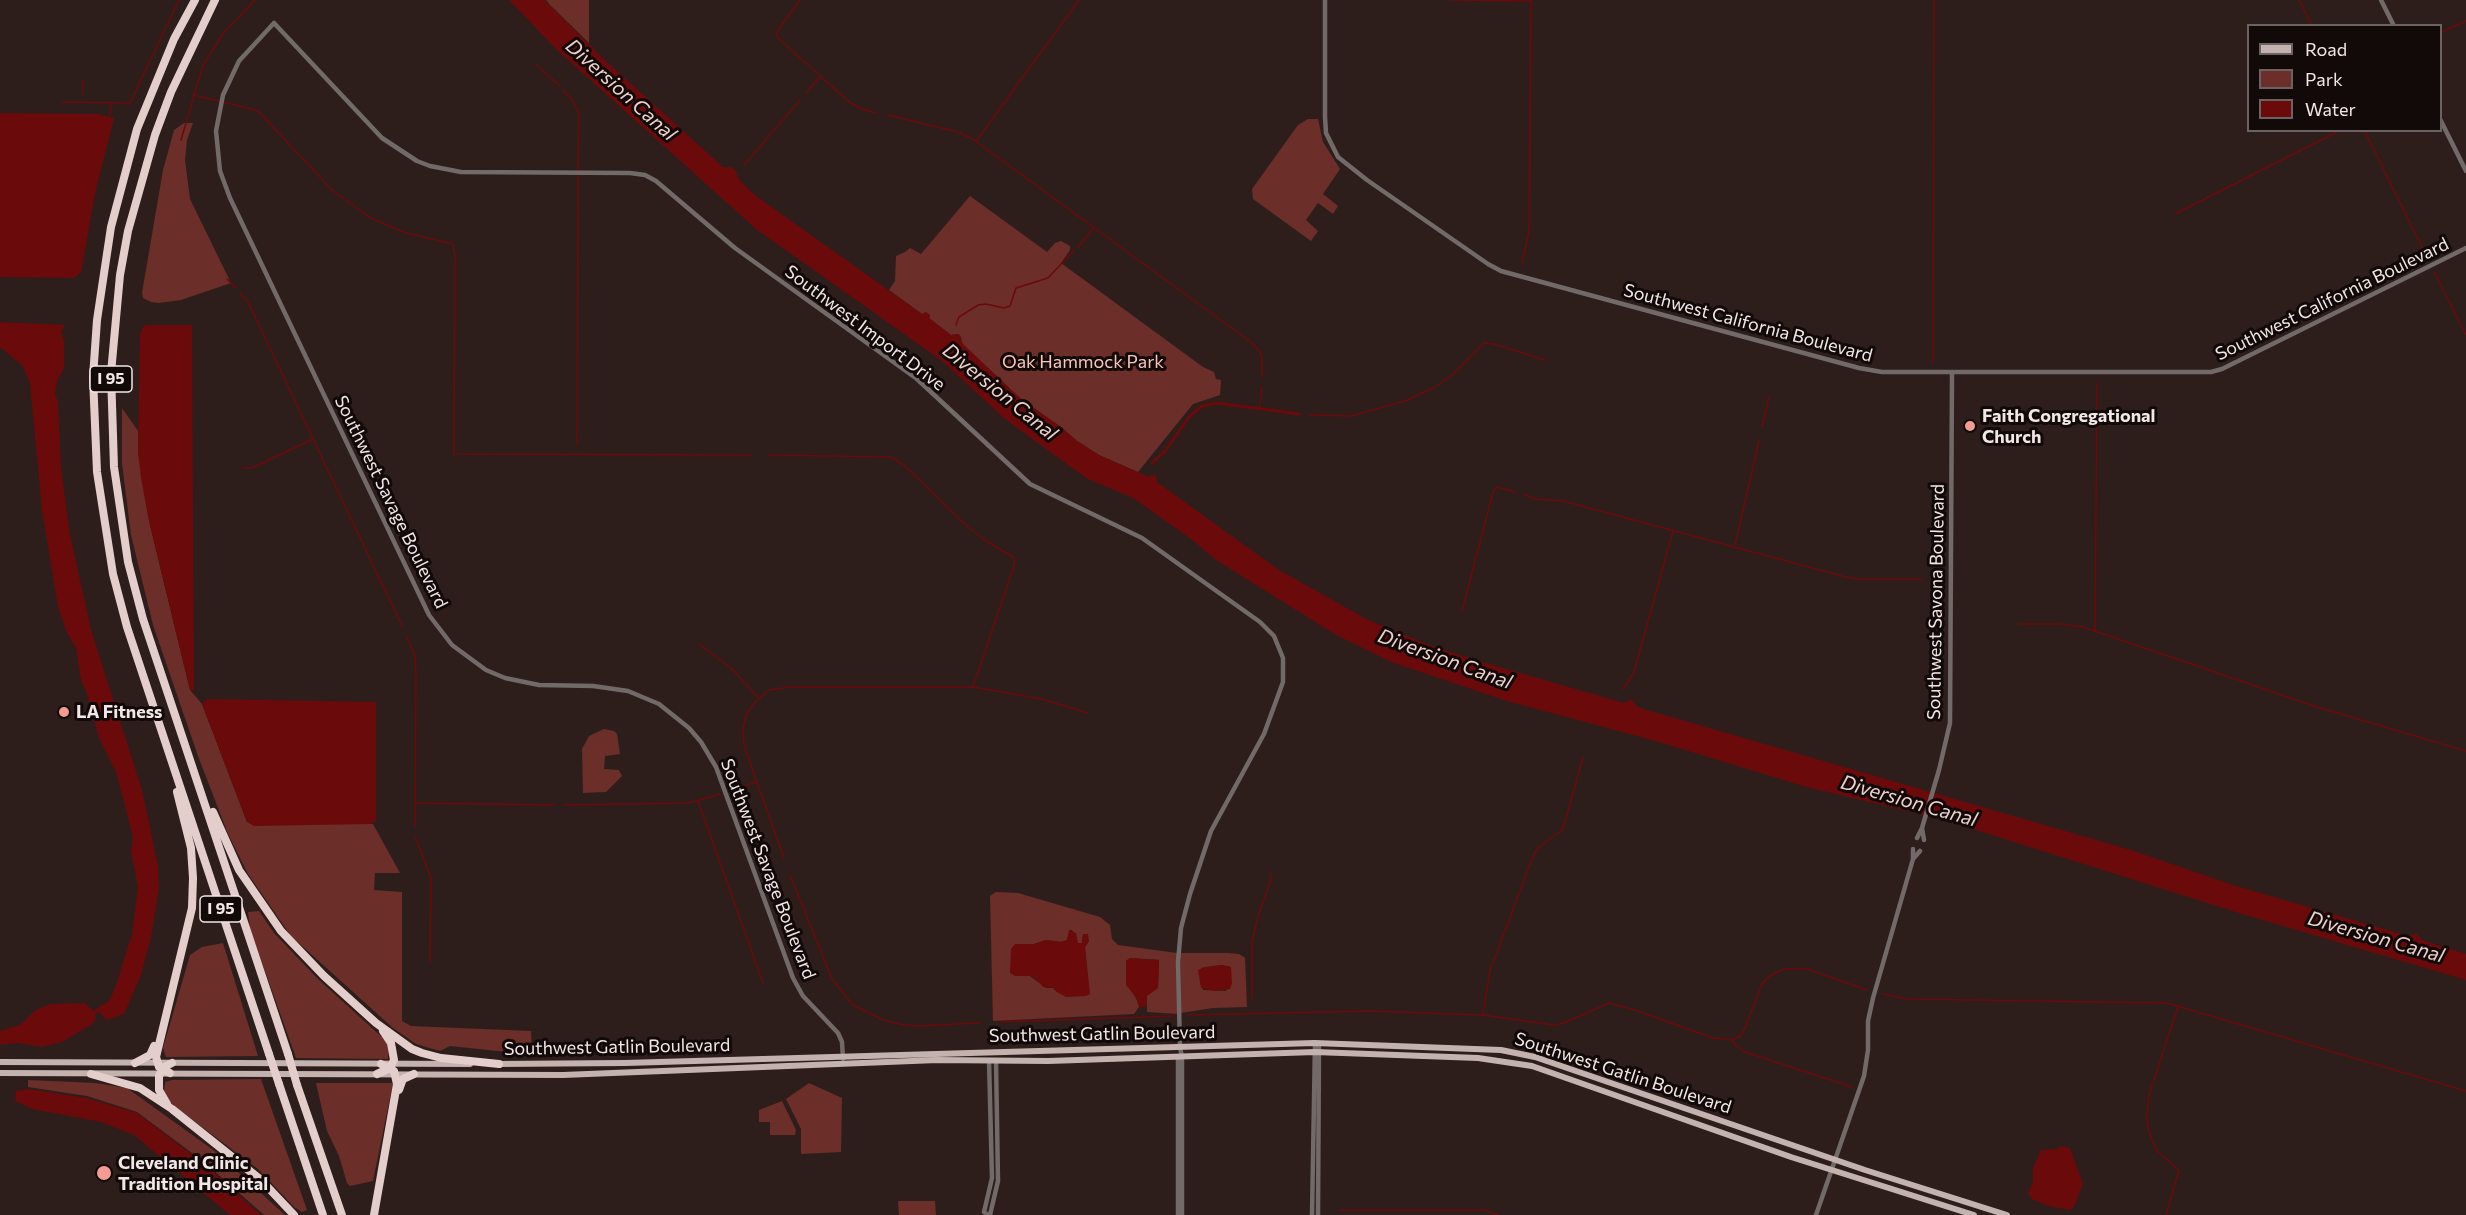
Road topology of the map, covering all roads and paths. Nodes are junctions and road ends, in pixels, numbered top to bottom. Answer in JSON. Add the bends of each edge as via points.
{"nodes":[{"id":1,"x":195,"y":0,"type":"edge"},
{"id":2,"x":215,"y":0,"type":"edge"},
{"id":3,"x":1325,"y":0,"type":"edge"},
{"id":4,"x":2381,"y":0,"type":"edge"},
{"id":5,"x":273,"y":23,"type":"joint"},
{"id":6,"x":2393,"y":24,"type":"edge"},
{"id":7,"x":2442,"y":123,"type":"edge"},
{"id":8,"x":2466,"y":171,"type":"edge"},
{"id":9,"x":2466,"y":248,"type":"edge"},
{"id":10,"x":1952,"y":373,"type":"junction"},
{"id":11,"x":173,"y":764,"type":"junction"},
{"id":12,"x":192,"y":765,"type":"junction"},
{"id":13,"x":1922,"y":828,"type":"junction"},
{"id":14,"x":1917,"y":838,"type":"dead end"},
{"id":15,"x":1924,"y":840,"type":"dead end"},
{"id":16,"x":1914,"y":849,"type":"dead end"},
{"id":17,"x":1920,"y":851,"type":"dead end"},
{"id":18,"x":1913,"y":859,"type":"junction"},
{"id":19,"x":376,"y":1023,"type":"junction"},
{"id":20,"x":160,"y":1033,"type":"junction"},
{"id":21,"x":1317,"y":1042,"type":"junction"},
{"id":22,"x":1180,"y":1047,"type":"junction"},
{"id":23,"x":1317,"y":1052,"type":"junction"},
{"id":24,"x":1180,"y":1057,"type":"junction"},
{"id":25,"x":843,"y":1060,"type":"junction"},
{"id":26,"x":993,"y":1060,"type":"junction"},
{"id":27,"x":0,"y":1062,"type":"edge"},
{"id":28,"x":135,"y":1063,"type":"junction"},
{"id":29,"x":172,"y":1063,"type":"joint"},
{"id":30,"x":381,"y":1064,"type":"joint"},
{"id":31,"x":499,"y":1064,"type":"junction"},
{"id":32,"x":393,"y":1069,"type":"junction"},
{"id":33,"x":162,"y":1070,"type":"junction"},
{"id":34,"x":0,"y":1073,"type":"edge"},
{"id":35,"x":91,"y":1074,"type":"junction"},
{"id":36,"x":376,"y":1074,"type":"joint"},
{"id":37,"x":414,"y":1074,"type":"junction"},
{"id":38,"x":396,"y":1096,"type":"junction"},
{"id":39,"x":172,"y":1109,"type":"junction"},
{"id":40,"x":1836,"y":1160,"type":"junction"},
{"id":41,"x":1830,"y":1170,"type":"junction"},
{"id":42,"x":987,"y":1214,"type":"edge"},
{"id":43,"x":294,"y":1215,"type":"edge"},
{"id":44,"x":323,"y":1215,"type":"edge"},
{"id":45,"x":342,"y":1215,"type":"edge"},
{"id":46,"x":374,"y":1215,"type":"edge"},
{"id":47,"x":1180,"y":1215,"type":"edge"},
{"id":48,"x":1312,"y":1215,"type":"edge"},
{"id":49,"x":1318,"y":1215,"type":"edge"},
{"id":50,"x":1816,"y":1215,"type":"edge"},
{"id":51,"x":1974,"y":1215,"type":"edge"},
{"id":52,"x":2007,"y":1215,"type":"edge"}],
"edges":[{"from":1,"to":11,"type":"highway","number":"I 95","via":[[155,83],[122,180],[102,273],[93,377],[97,472],[113,574]]},
{"from":2,"to":12,"type":"highway","number":"I 95","via":[[171,92],[140,182],[120,275],[111,373],[114,467],[128,562]]},
{"from":3,"to":10,"type":"street","name":"Southwest California Boulevard","via":[[1324,117],[1326,133],[1338,157],[1488,264],[1859,368]]},
{"from":4,"to":6,"type":"street"},
{"from":5,"to":22,"type":"street","name":"Southwest Import Drive","via":[[382,138],[417,161],[461,172],[630,173],[656,181],[735,248],[917,380],[1030,484],[1142,538],[1269,630],[1283,658],[1283,682],[1264,734],[1211,831],[1190,894],[1179,948]]},
{"from":5,"to":25,"type":"street","name":"Southwest Savage Boulevard","via":[[239,61],[223,95],[216,130],[218,159],[230,198],[433,621],[463,655],[505,678],[538,685],[628,691],[659,704],[689,728],[716,767],[793,978],[803,996],[839,1034]]},
{"from":7,"to":8,"type":"street"},
{"from":9,"to":10,"type":"street","name":"Southwest California Boulevard","via":[[2222,369],[2196,373]]},
{"from":10,"to":13,"type":"street","name":"Southwest Savona Boulevard","via":[[1950,723]]},
{"from":11,"to":20,"type":"highway","via":[[191,848],[193,893]]},
{"from":11,"to":44,"type":"highway","number":"I 95","bridge":true},
{"from":12,"to":19,"type":"highway","via":[[230,851],[266,912],[297,950]]},
{"from":12,"to":45,"type":"highway","number":"I 95","bridge":true},
{"from":13,"to":14,"type":"street","name":"Southwest Savona Boulevard"},
{"from":13,"to":15,"type":"street","name":"Southwest Savona Boulevard"},
{"from":16,"to":18,"type":"street"},
{"from":17,"to":18,"type":"street"},
{"from":18,"to":40,"type":"street","via":[[1873,998],[1866,1066]]},
{"from":19,"to":31,"type":"highway","via":[[422,1053]]},
{"from":19,"to":32,"type":"highway","via":[[391,1043]]},
{"from":20,"to":28,"type":"highway","via":[[150,1055]]},
{"from":20,"to":33,"type":"highway"},
{"from":21,"to":22,"type":"main road","name":"Southwest Gatlin Boulevard"},
{"from":21,"to":23,"type":"street"},
{"from":21,"to":40,"type":"main road","name":"Southwest Gatlin Boulevard","via":[[1517,1052]]},
{"from":22,"to":24,"type":"street","name":"Southwest Import Drive"},
{"from":22,"to":25,"type":"main road","name":"Southwest Gatlin Boulevard"},
{"from":23,"to":24,"type":"main road","name":"Southwest Gatlin Boulevard"},
{"from":23,"to":41,"type":"main road","name":"Southwest Gatlin Boulevard","via":[[1478,1058],[1532,1066]]},
{"from":23,"to":48,"type":"street"},
{"from":23,"to":49,"type":"street"},
{"from":24,"to":26,"type":"main road","name":"Southwest Gatlin Boulevard"},
{"from":24,"to":47,"type":"street","name":"Southwest Import Drive"},
{"from":25,"to":26,"type":"main road","name":"Southwest Gatlin Boulevard"},
{"from":25,"to":31,"type":"main road","name":"Southwest Gatlin Boulevard"},
{"from":25,"to":37,"type":"main road","name":"Southwest Gatlin Boulevard","via":[[563,1076]]},
{"from":26,"to":42,"type":"street","via":[[992,1178]]},
{"from":27,"to":28,"type":"main road"},
{"from":28,"to":33,"type":"main road"},
{"from":29,"to":30,"type":"main road"},
{"from":29,"to":33,"type":"highway"},
{"from":30,"to":32,"type":"highway"},
{"from":31,"to":32,"type":"main road","name":"Southwest Gatlin Boulevard"},
{"from":32,"to":36,"type":"highway"},
{"from":32,"to":37,"type":"main road","name":"Southwest Gatlin Boulevard"},
{"from":32,"to":38,"type":"highway"},
{"from":33,"to":35,"type":"main road"},
{"from":33,"to":36,"type":"main road"},
{"from":33,"to":39,"type":"highway","via":[[158,1084],[161,1096]]},
{"from":34,"to":35,"type":"main road"},
{"from":35,"to":39,"type":"highway","via":[[140,1088]]},
{"from":37,"to":38,"type":"highway","via":[[403,1079]]},
{"from":38,"to":46,"type":"highway"},
{"from":39,"to":43,"type":"highway","via":[[261,1180]]},
{"from":40,"to":41,"type":"street"},
{"from":40,"to":52,"type":"main road","name":"Southwest Gatlin Boulevard"},
{"from":41,"to":50,"type":"street"},
{"from":41,"to":51,"type":"main road","name":"Southwest Gatlin Boulevard"}]}
